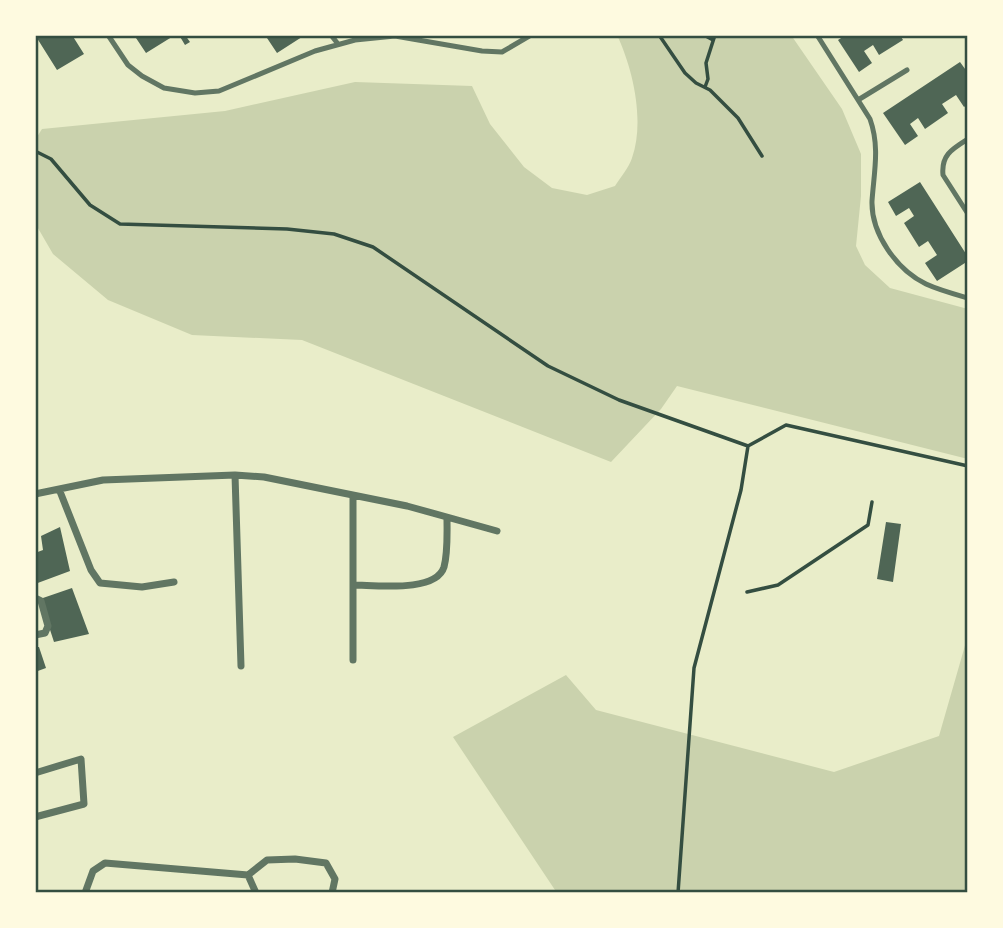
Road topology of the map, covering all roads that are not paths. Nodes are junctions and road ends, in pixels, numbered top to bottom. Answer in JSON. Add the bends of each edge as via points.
{"nodes":[{"id":1,"x":108,"y":35,"type":"edge"},
{"id":2,"x":331,"y":35,"type":"edge"},
{"id":3,"x":531,"y":35,"type":"edge"},
{"id":4,"x":817,"y":35,"type":"edge"},
{"id":5,"x":338,"y":44,"type":"junction"},
{"id":6,"x":907,"y":70,"type":"dead end"},
{"id":7,"x":858,"y":100,"type":"junction"},
{"id":8,"x":968,"y":139,"type":"edge"},
{"id":9,"x":968,"y":214,"type":"edge"},
{"id":10,"x":968,"y":298,"type":"edge"},
{"id":11,"x":235,"y":475,"type":"junction"},
{"id":12,"x":59,"y":489,"type":"junction"},
{"id":13,"x":35,"y":494,"type":"edge"},
{"id":14,"x":354,"y":495,"type":"junction"},
{"id":15,"x":447,"y":518,"type":"junction"},
{"id":16,"x":497,"y":531,"type":"dead end"},
{"id":17,"x":174,"y":582,"type":"dead end"},
{"id":18,"x":353,"y":585,"type":"junction"},
{"id":19,"x":35,"y":598,"type":"edge"},
{"id":20,"x":35,"y":635,"type":"edge"},
{"id":21,"x":353,"y":660,"type":"dead end"},
{"id":22,"x":241,"y":666,"type":"dead end"},
{"id":23,"x":35,"y":773,"type":"edge"},
{"id":24,"x":35,"y":817,"type":"edge"},
{"id":25,"x":248,"y":874,"type":"junction"},
{"id":26,"x":85,"y":893,"type":"edge"},
{"id":27,"x":256,"y":893,"type":"edge"},
{"id":28,"x":332,"y":893,"type":"edge"}],
"edges":[{"from":1,"to":5,"type":"lane","via":[[128,65],[142,76],[164,88],[195,93],[219,91]]},
{"from":2,"to":5,"type":"lane"},
{"from":3,"to":5,"type":"lane","via":[[502,52],[395,36]]},
{"from":4,"to":7,"type":"lane"},
{"from":6,"to":7,"type":"lane"},
{"from":7,"to":10,"type":"lane","via":[[874,131],[872,204],[886,247],[908,273]]},
{"from":8,"to":9,"type":"lane","via":[[949,150],[942,169]]},
{"from":11,"to":12,"type":"street","via":[[103,480]]},
{"from":11,"to":14,"type":"street"},
{"from":11,"to":22,"type":"street"},
{"from":12,"to":13,"type":"street"},
{"from":12,"to":17,"type":"street","via":[[100,583],[142,587]]},
{"from":14,"to":15,"type":"street"},
{"from":14,"to":18,"type":"street"},
{"from":15,"to":16,"type":"street"},
{"from":15,"to":18,"type":"street","via":[[446,557],[438,578],[423,584]]},
{"from":18,"to":21,"type":"street"},
{"from":19,"to":20,"type":"street","via":[[41,601],[48,626],[45,633]]},
{"from":23,"to":24,"type":"street","via":[[80,760],[84,804]]},
{"from":25,"to":26,"type":"street","via":[[105,863],[93,872]]},
{"from":25,"to":27,"type":"street"},
{"from":25,"to":28,"type":"street","via":[[267,860],[326,863],[335,879]]}]}
